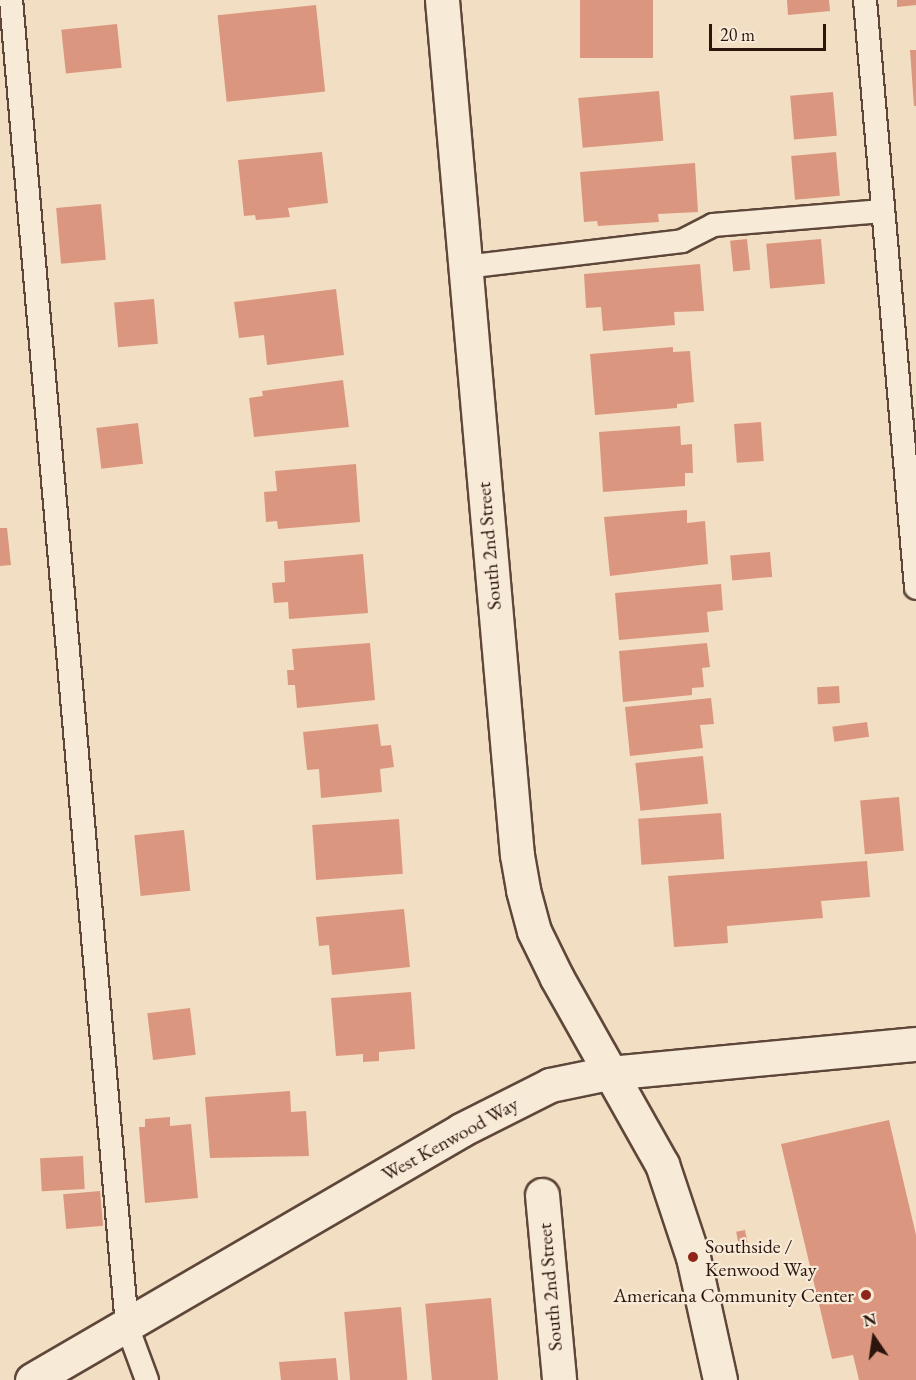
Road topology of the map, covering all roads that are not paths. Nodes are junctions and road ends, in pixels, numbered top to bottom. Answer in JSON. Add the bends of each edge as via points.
{"nodes":[{"id":1,"x":11,"y":0,"type":"edge"},
{"id":2,"x":442,"y":0,"type":"edge"},
{"id":3,"x":865,"y":0,"type":"edge"},
{"id":4,"x":882,"y":211,"type":"junction"},
{"id":5,"x":465,"y":267,"type":"junction"},
{"id":6,"x":916,"y":588,"type":"edge"},
{"id":7,"x":916,"y":1044,"type":"edge"},
{"id":8,"x":608,"y":1072,"type":"junction"},
{"id":9,"x":542,"y":1195,"type":"dead end"},
{"id":10,"x":127,"y":1326,"type":"junction"},
{"id":11,"x":32,"y":1380,"type":"edge"},
{"id":12,"x":147,"y":1380,"type":"edge"},
{"id":13,"x":559,"y":1380,"type":"edge"},
{"id":14,"x":720,"y":1380,"type":"edge"}],
"edges":[{"from":1,"to":10,"type":"lane"},
{"from":2,"to":5,"type":"street","name":"South 2nd Street"},
{"from":3,"to":4,"type":"lane"},
{"from":4,"to":5,"type":"lane","via":[[713,225],[682,241]]},
{"from":4,"to":6,"type":"lane"},
{"from":5,"to":8,"type":"street","name":"South 2nd Street","via":[[517,855],[534,931]]},
{"from":7,"to":8,"type":"street","name":"West Kenwood Way"},
{"from":8,"to":10,"type":"street","name":"West Kenwood Way","via":[[550,1084],[461,1130]]},
{"from":8,"to":14,"type":"street","name":"South 2nd Street","via":[[646,1130],[662,1164],[693,1257]]},
{"from":9,"to":13,"type":"street","name":"South 2nd Street"},
{"from":10,"to":11,"type":"street","name":"West Kenwood Way"},
{"from":10,"to":12,"type":"lane"}]}
